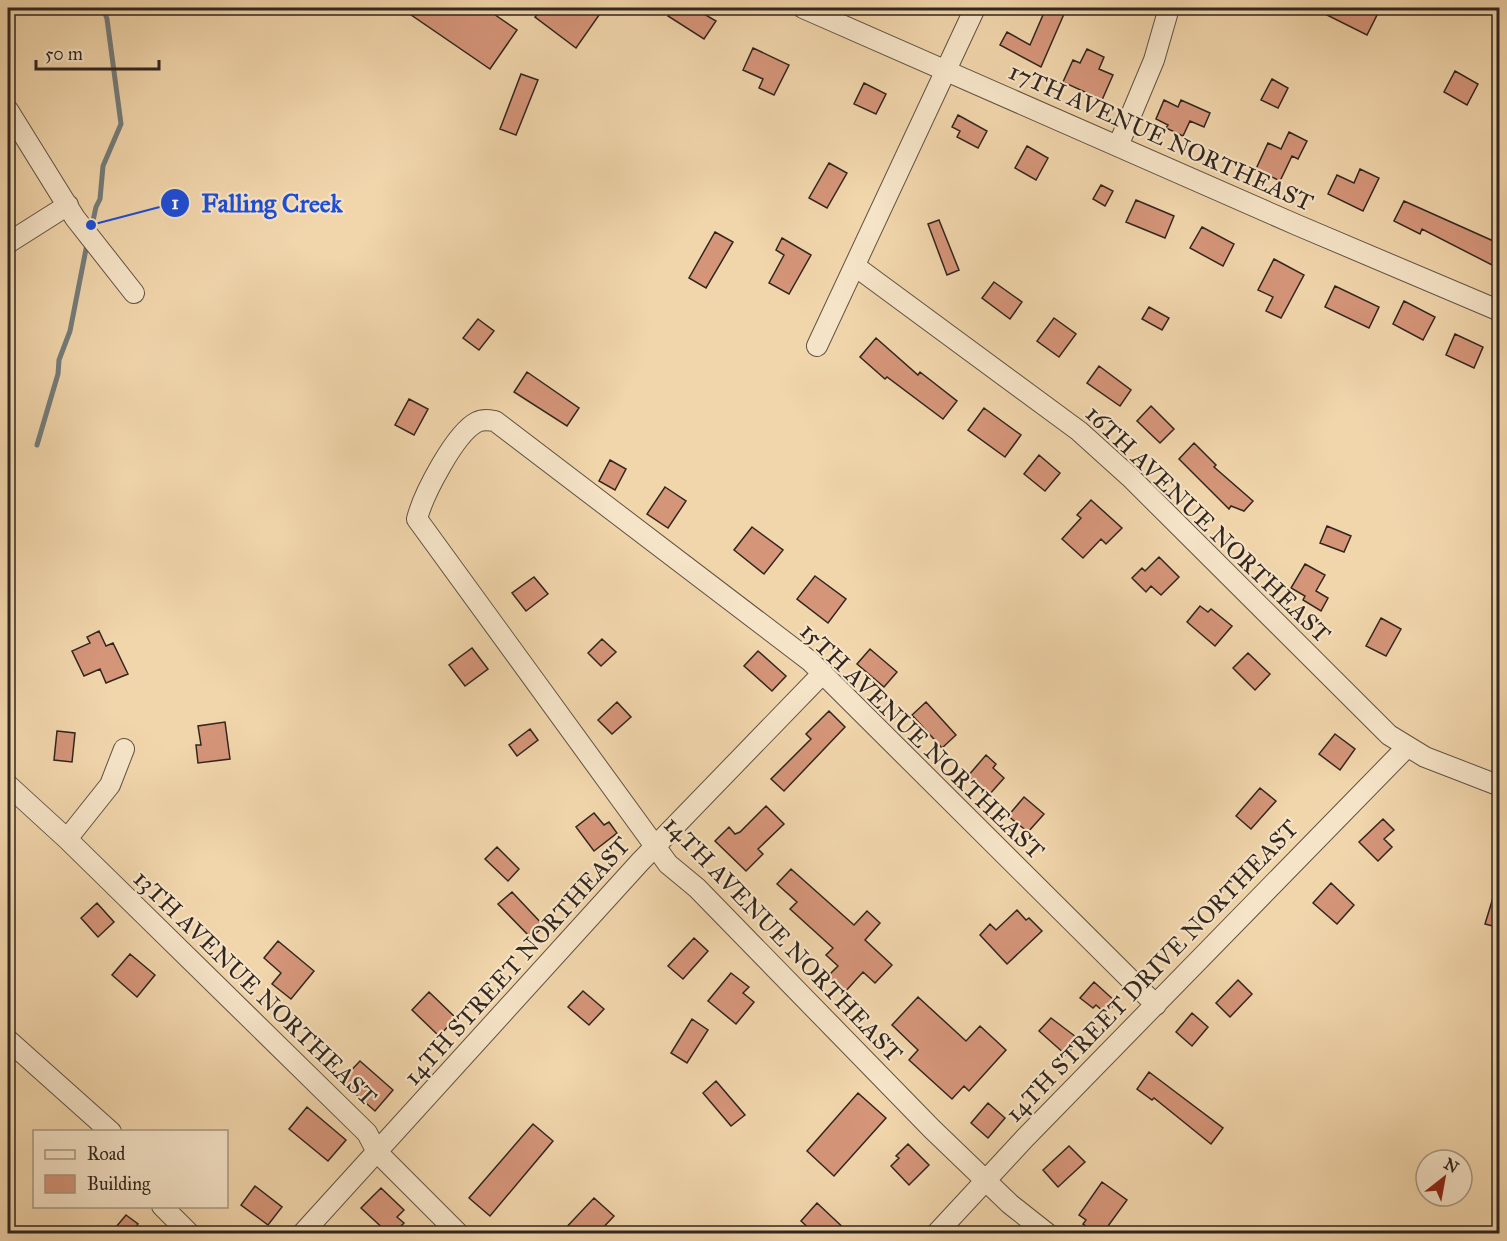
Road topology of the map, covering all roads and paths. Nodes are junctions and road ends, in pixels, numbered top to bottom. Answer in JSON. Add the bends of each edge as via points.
{"nodes":[{"id":1,"x":804,"y":8,"type":"edge"},
{"id":2,"x":975,"y":8,"type":"edge"},
{"id":3,"x":1169,"y":8,"type":"edge"},
{"id":4,"x":945,"y":69,"type":"junction"},
{"id":5,"x":8,"y":110,"type":"edge"},
{"id":6,"x":1118,"y":146,"type":"junction"},
{"id":7,"x":68,"y":205,"type":"junction"},
{"id":8,"x":8,"y":243,"type":"edge"},
{"id":9,"x":855,"y":267,"type":"junction"},
{"id":10,"x":134,"y":293,"type":"dead end"},
{"id":11,"x":1500,"y":311,"type":"edge"},
{"id":12,"x":817,"y":346,"type":"dead end"},
{"id":13,"x":495,"y":421,"type":"joint"},
{"id":14,"x":823,"y":673,"type":"junction"},
{"id":15,"x":1407,"y":747,"type":"junction"},
{"id":16,"x":124,"y":749,"type":"dead end"},
{"id":17,"x":8,"y":785,"type":"edge"},
{"id":18,"x":1500,"y":786,"type":"edge"},
{"id":19,"x":67,"y":839,"type":"junction"},
{"id":20,"x":654,"y":848,"type":"junction"},
{"id":21,"x":1156,"y":1005,"type":"junction"},
{"id":22,"x":8,"y":1040,"type":"edge"},
{"id":23,"x":110,"y":1130,"type":"edge"},
{"id":24,"x":377,"y":1152,"type":"junction"},
{"id":25,"x":986,"y":1181,"type":"junction"},
{"id":26,"x":164,"y":1208,"type":"edge"},
{"id":27,"x":190,"y":1233,"type":"edge"},
{"id":28,"x":302,"y":1233,"type":"edge"},
{"id":29,"x":459,"y":1233,"type":"edge"},
{"id":30,"x":936,"y":1233,"type":"edge"},
{"id":31,"x":1048,"y":1233,"type":"edge"}],
"edges":[{"from":1,"to":4,"type":"street","name":"17TH AVENUE NORTHEAST"},
{"from":2,"to":4,"type":"street"},
{"from":3,"to":6,"type":"street","via":[[1154,60]]},
{"from":4,"to":6,"type":"street","name":"17TH AVENUE NORTHEAST"},
{"from":4,"to":9,"type":"street"},
{"from":5,"to":7,"type":"street"},
{"from":6,"to":11,"type":"street","name":"17TH AVENUE NORTHEAST"},
{"from":7,"to":8,"type":"street"},
{"from":7,"to":10,"type":"street"},
{"from":9,"to":12,"type":"street"},
{"from":9,"to":15,"type":"street","name":"16TH AVENUE NORTHEAST","via":[[1079,431],[1130,477],[1371,719]]},
{"from":13,"to":14,"type":"street","name":"15TH AVENUE NORTHEAST"},
{"from":13,"to":20,"type":"street","name":"14TH AVENUE NORTHEAST","via":[[484,420],[469,428],[429,484],[417,519]]},
{"from":14,"to":20,"type":"street","name":"14TH STREET NORTHEAST"},
{"from":14,"to":21,"type":"street","name":"15TH AVENUE NORTHEAST"},
{"from":15,"to":18,"type":"street","name":"16TH AVENUE NORTHEAST"},
{"from":15,"to":21,"type":"street","name":"14TH STREET DRIVE NORTHEAST"},
{"from":16,"to":19,"type":"street","via":[[110,785]]},
{"from":17,"to":19,"type":"street","name":"13TH AVENUE NORTHEAST"},
{"from":19,"to":24,"type":"street","name":"13TH AVENUE NORTHEAST","via":[[367,1132]]},
{"from":20,"to":24,"type":"street","name":"14TH STREET NORTHEAST"},
{"from":20,"to":25,"type":"street","name":"14TH AVENUE NORTHEAST"},
{"from":21,"to":25,"type":"street","name":"14TH STREET DRIVE NORTHEAST"},
{"from":22,"to":23,"type":"street"},
{"from":24,"to":28,"type":"street","name":"14TH STREET NORTHEAST"},
{"from":24,"to":29,"type":"street","name":"13TH AVENUE NORTHEAST"},
{"from":25,"to":30,"type":"street","name":"14TH STREET DRIVE NORTHEAST"},
{"from":25,"to":31,"type":"street","name":"14TH AVENUE NORTHEAST"},
{"from":26,"to":27,"type":"street"}]}
